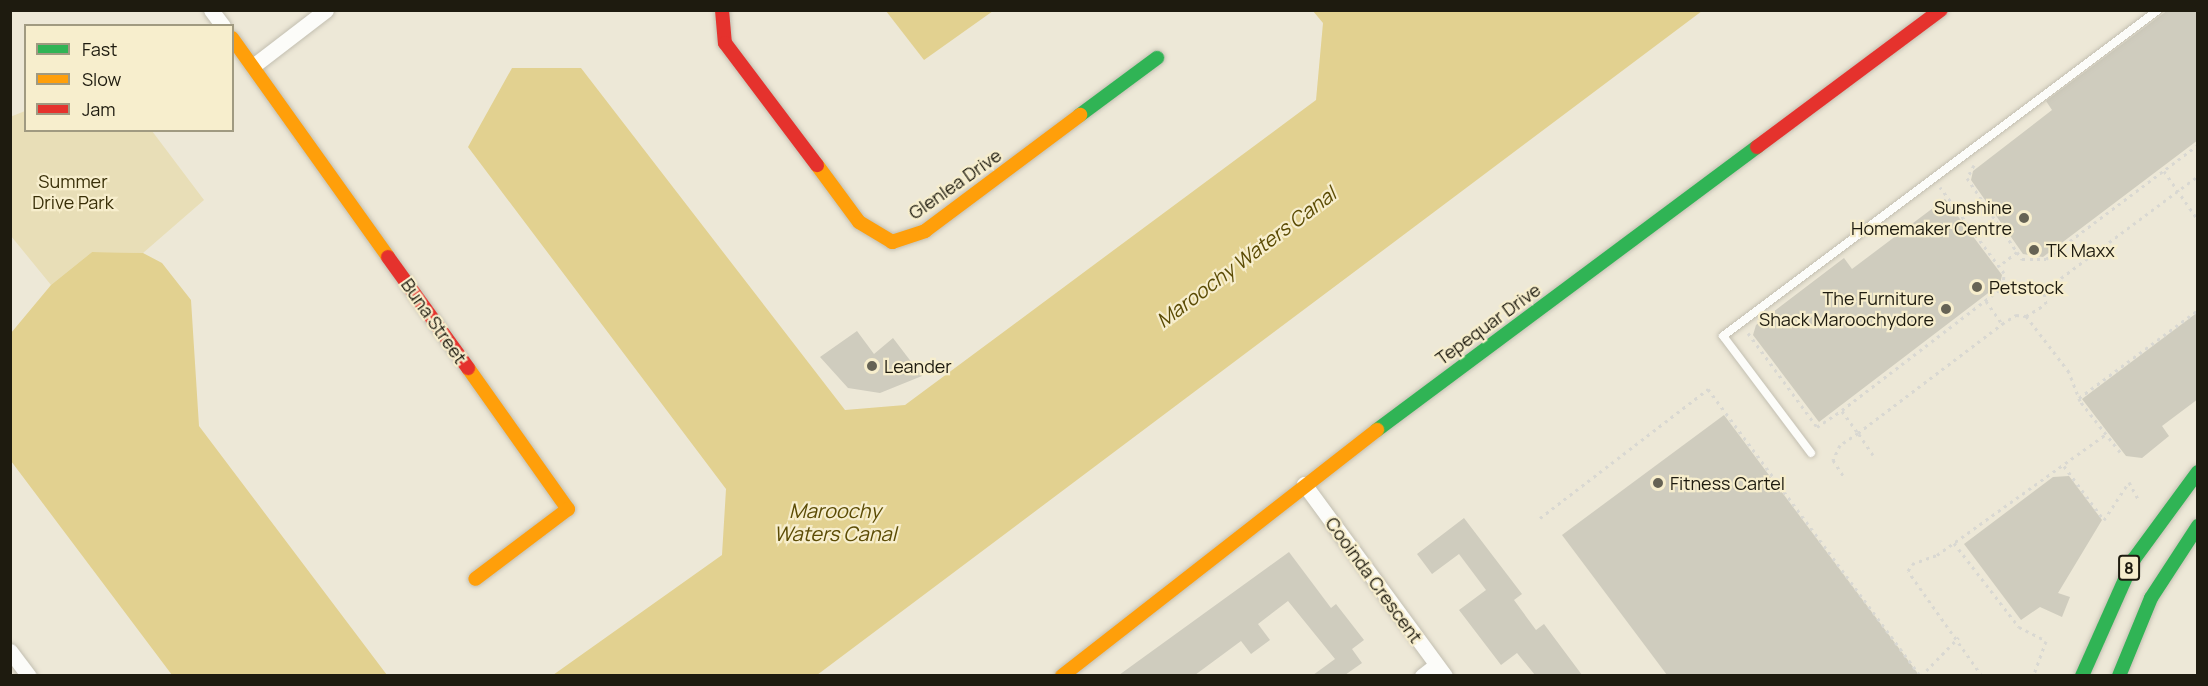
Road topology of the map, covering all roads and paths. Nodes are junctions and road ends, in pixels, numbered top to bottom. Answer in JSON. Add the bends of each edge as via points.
{"nodes":[{"id":1,"x":211,"y":10,"type":"edge"},
{"id":2,"x":326,"y":10,"type":"edge"},
{"id":3,"x":722,"y":10,"type":"edge"},
{"id":4,"x":1941,"y":10,"type":"edge"},
{"id":5,"x":2158,"y":10,"type":"edge"},
{"id":6,"x":222,"y":24,"type":"edge"},
{"id":7,"x":234,"y":41,"type":"edge"},
{"id":8,"x":1157,"y":58,"type":"dead end"},
{"id":9,"x":253,"y":66,"type":"junction"},
{"id":10,"x":2198,"y":145,"type":"edge"},
{"id":11,"x":1972,"y":149,"type":"junction"},
{"id":12,"x":2164,"y":171,"type":"junction"},
{"id":13,"x":2198,"y":176,"type":"edge"},
{"id":14,"x":1933,"y":178,"type":"junction"},
{"id":15,"x":2177,"y":191,"type":"junction"},
{"id":16,"x":2198,"y":220,"type":"edge"},
{"id":17,"x":2017,"y":252,"type":"junction"},
{"id":18,"x":1999,"y":267,"type":"junction"},
{"id":19,"x":1986,"y":301,"type":"junction"},
{"id":20,"x":2198,"y":310,"type":"edge"},
{"id":21,"x":2026,"y":316,"type":"junction"},
{"id":22,"x":1749,"y":317,"type":"junction"},
{"id":23,"x":2002,"y":324,"type":"junction"},
{"id":24,"x":2079,"y":399,"type":"junction"},
{"id":25,"x":1842,"y":410,"type":"junction"},
{"id":26,"x":1858,"y":432,"type":"junction"},
{"id":27,"x":2106,"y":434,"type":"junction"},
{"id":28,"x":2120,"y":452,"type":"dead end"},
{"id":29,"x":1811,"y":453,"type":"dead end"},
{"id":30,"x":1873,"y":455,"type":"dead end"},
{"id":31,"x":2063,"y":466,"type":"junction"},
{"id":32,"x":2198,"y":472,"type":"edge"},
{"id":33,"x":1844,"y":477,"type":"dead end"},
{"id":34,"x":1304,"y":484,"type":"junction"},
{"id":35,"x":2139,"y":501,"type":"dead end"},
{"id":36,"x":1540,"y":518,"type":"dead end"},
{"id":37,"x":2198,"y":526,"type":"edge"},
{"id":38,"x":1954,"y":543,"type":"junction"},
{"id":39,"x":475,"y":579,"type":"dead end"},
{"id":40,"x":1959,"y":637,"type":"junction"},
{"id":41,"x":10,"y":651,"type":"edge"},
{"id":42,"x":1441,"y":670,"type":"edge"},
{"id":43,"x":29,"y":675,"type":"edge"},
{"id":44,"x":1062,"y":675,"type":"edge"},
{"id":45,"x":1422,"y":675,"type":"edge"},
{"id":46,"x":1920,"y":675,"type":"edge"},
{"id":47,"x":1982,"y":675,"type":"edge"},
{"id":48,"x":2033,"y":675,"type":"edge"},
{"id":49,"x":2082,"y":675,"type":"edge"},
{"id":50,"x":2119,"y":675,"type":"edge"}],
"edges":[{"from":1,"to":6,"type":"street"},
{"from":2,"to":9,"type":"street"},
{"from":3,"to":8,"type":"street","name":"Glenlea Drive","via":[[725,44],[859,222],[892,242],[925,231]]},
{"from":4,"to":34,"type":"street","name":"Tepequar Drive"},
{"from":5,"to":11,"type":"lane"},
{"from":7,"to":9,"type":"street","name":"Buna Street"},
{"from":9,"to":39,"type":"street","name":"Buna Street","via":[[567,509]]},
{"from":10,"to":12,"type":"path"},
{"from":11,"to":14,"type":"lane"},
{"from":11,"to":17,"type":"path","via":[[1976,163],[1966,178]]},
{"from":12,"to":15,"type":"path"},
{"from":12,"to":17,"type":"path","via":[[2046,259],[2022,259]]},
{"from":13,"to":15,"type":"path"},
{"from":14,"to":18,"type":"path"},
{"from":14,"to":22,"type":"lane"},
{"from":15,"to":16,"type":"path"},
{"from":15,"to":21,"type":"path","via":[[2049,287],[2044,293],[2046,304]]},
{"from":17,"to":18,"type":"path"},
{"from":18,"to":19,"type":"path","via":[[2004,273],[2003,287]]},
{"from":19,"to":23,"type":"path"},
{"from":19,"to":25,"type":"path"},
{"from":20,"to":24,"type":"path"},
{"from":21,"to":23,"type":"path","via":[[2016,315]]},
{"from":21,"to":24,"type":"path","via":[[2069,372]]},
{"from":22,"to":25,"type":"path","via":[[1748,334],[1816,427]]},
{"from":22,"to":29,"type":"lane","via":[[1723,336]]},
{"from":23,"to":26,"type":"path"},
{"from":24,"to":27,"type":"path"},
{"from":25,"to":26,"type":"path"},
{"from":26,"to":30,"type":"path"},
{"from":26,"to":33,"type":"path","via":[[1840,445],[1833,460]]},
{"from":27,"to":28,"type":"path"},
{"from":27,"to":31,"type":"path"},
{"from":31,"to":35,"type":"path","via":[[2104,520],[2129,482]]},
{"from":31,"to":38,"type":"path"},
{"from":32,"to":49,"type":"street","number":"8","via":[[2134,559]]},
{"from":34,"to":42,"type":"street","name":"Cooinda Crescent"},
{"from":34,"to":44,"type":"street","name":"Tepequar Drive"},
{"from":36,"to":46,"type":"path","via":[[1708,389]]},
{"from":37,"to":50,"type":"street","number":"8","via":[[2151,598]]},
{"from":38,"to":40,"type":"path","via":[[1912,564],[1908,571]]},
{"from":38,"to":48,"type":"path","via":[[2019,627],[2046,641]]},
{"from":40,"to":46,"type":"path"},
{"from":40,"to":47,"type":"path"},
{"from":41,"to":43,"type":"street"},
{"from":42,"to":45,"type":"street"}]}
